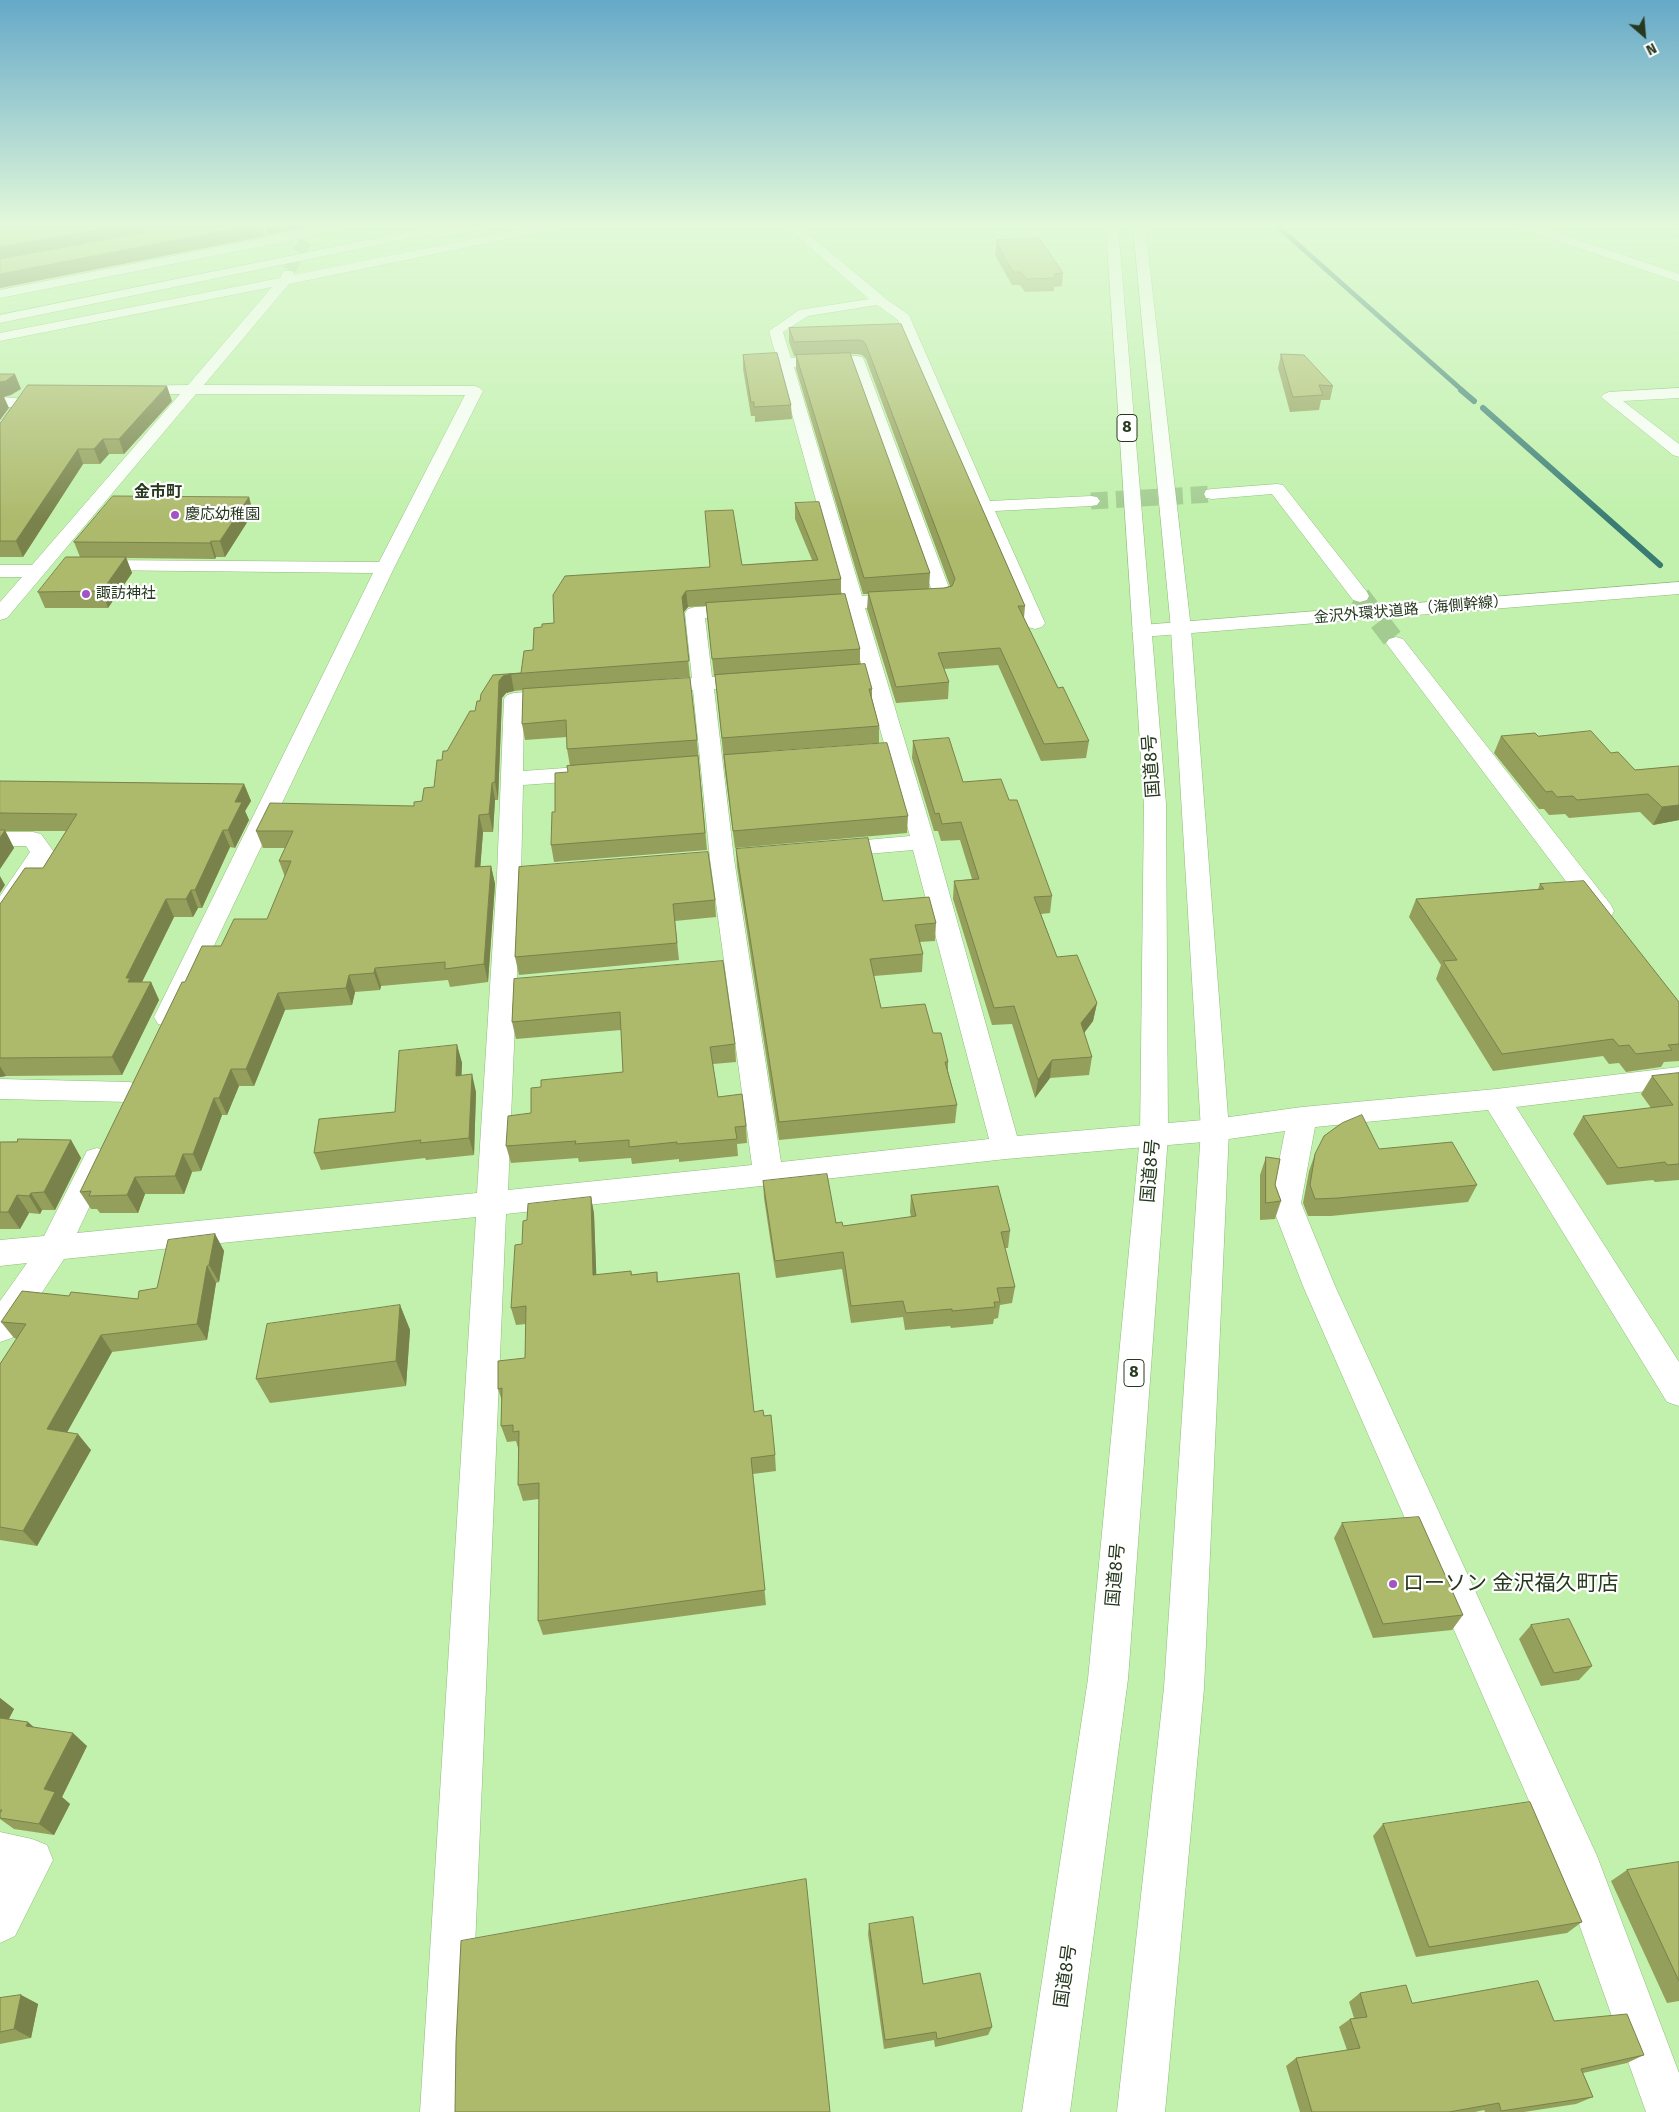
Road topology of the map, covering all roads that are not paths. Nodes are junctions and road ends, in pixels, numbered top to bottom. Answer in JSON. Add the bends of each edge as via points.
{"nodes":[{"id":1,"x":58,"y":325,"type":"edge"},
{"id":2,"x":246,"y":325,"type":"edge"},
{"id":3,"x":787,"y":325,"type":"edge"},
{"id":4,"x":907,"y":325,"type":"edge"},
{"id":5,"x":1119,"y":325,"type":"edge"},
{"id":6,"x":1149,"y":325,"type":"edge"},
{"id":7,"x":0,"y":337,"type":"edge"},
{"id":8,"x":785,"y":363,"type":"junction"},
{"id":9,"x":36,"y":389,"type":"edge"},
{"id":10,"x":114,"y":389,"type":"edge"},
{"id":11,"x":192,"y":389,"type":"junction"},
{"id":12,"x":1679,"y":393,"type":"edge"},
{"id":13,"x":7,"y":402,"type":"edge"},
{"id":14,"x":0,"y":432,"type":"edge"},
{"id":15,"x":1679,"y":452,"type":"edge"},
{"id":16,"x":1212,"y":494,"type":"tunnel mouth"},
{"id":17,"x":1091,"y":501,"type":"tunnel mouth"},
{"id":18,"x":985,"y":506,"type":"junction"},
{"id":19,"x":39,"y":568,"type":"junction"},
{"id":20,"x":385,"y":568,"type":"junction"},
{"id":21,"x":0,"y":570,"type":"edge"},
{"id":22,"x":1679,"y":588,"type":"edge"},
{"id":23,"x":1360,"y":596,"type":"tunnel mouth"},
{"id":24,"x":854,"y":603,"type":"junction"},
{"id":25,"x":794,"y":607,"type":"edge"},
{"id":26,"x":765,"y":609,"type":"edge"},
{"id":27,"x":0,"y":614,"type":"edge"},
{"id":28,"x":1034,"y":623,"type":"dead end"},
{"id":29,"x":1181,"y":629,"type":"junction"},
{"id":30,"x":1142,"y":631,"type":"junction"},
{"id":31,"x":1396,"y":643,"type":"tunnel mouth"},
{"id":32,"x":874,"y":672,"type":"junction"},
{"id":33,"x":807,"y":676,"type":"edge"},
{"id":34,"x":769,"y":679,"type":"edge"},
{"id":35,"x":702,"y":683,"type":"junction"},
{"id":36,"x":633,"y":689,"type":"edge"},
{"id":37,"x":584,"y":693,"type":"edge"},
{"id":38,"x":612,"y":771,"type":"edge"},
{"id":39,"x":512,"y":779,"type":"junction"},
{"id":40,"x":0,"y":839,"type":"edge"},
{"id":41,"x":923,"y":842,"type":"junction"},
{"id":42,"x":808,"y":852,"type":"edge"},
{"id":43,"x":0,"y":914,"type":"edge"},
{"id":44,"x":1614,"y":926,"type":"edge"},
{"id":45,"x":156,"y":1039,"type":"edge"},
{"id":46,"x":1679,"y":1077,"type":"edge"},
{"id":47,"x":0,"y":1090,"type":"edge"},
{"id":48,"x":130,"y":1092,"type":"edge"},
{"id":49,"x":1496,"y":1099,"type":"junction"},
{"id":50,"x":1302,"y":1118,"type":"junction"},
{"id":51,"x":1215,"y":1130,"type":"junction"},
{"id":52,"x":1154,"y":1136,"type":"junction"},
{"id":53,"x":104,"y":1144,"type":"edge"},
{"id":54,"x":1006,"y":1148,"type":"junction"},
{"id":55,"x":768,"y":1175,"type":"junction"},
{"id":56,"x":491,"y":1202,"type":"junction"},
{"id":57,"x":54,"y":1248,"type":"junction"},
{"id":58,"x":0,"y":1253,"type":"edge"},
{"id":59,"x":0,"y":1328,"type":"edge"},
{"id":60,"x":1679,"y":1391,"type":"edge"},
{"id":61,"x":0,"y":1854,"type":"edge"},
{"id":62,"x":0,"y":1921,"type":"edge"},
{"id":63,"x":444,"y":2112,"type":"edge"},
{"id":64,"x":1046,"y":2112,"type":"edge"},
{"id":65,"x":1141,"y":2112,"type":"edge"},
{"id":66,"x":1670,"y":2112,"type":"edge"}],
"edges":[{"from":1,"to":7,"type":"main road"},
{"from":2,"to":11,"type":"main road"},
{"from":3,"to":8,"type":"main road","via":[[776,332]]},
{"from":4,"to":18,"type":"main road"},
{"from":5,"to":30,"type":"main road","name":"国道8号","number":"8"},
{"from":6,"to":29,"type":"main road","number":"8"},
{"from":8,"to":24,"type":"main road"},
{"from":8,"to":24,"type":"main road","via":[[857,360],[943,596]]},
{"from":9,"to":13,"type":"main road"},
{"from":10,"to":11,"type":"main road"},
{"from":11,"to":19,"type":"main road"},
{"from":11,"to":20,"type":"main road","via":[[475,391]]},
{"from":12,"to":15,"type":"main road","via":[[1609,397]]},
{"from":13,"to":14,"type":"main road","via":[[23,402]]},
{"from":16,"to":23,"type":"main road","via":[[1277,489]]},
{"from":17,"to":18,"type":"main road"},
{"from":18,"to":28,"type":"main road"},
{"from":19,"to":20,"type":"main road","via":[[66,565]]},
{"from":19,"to":21,"type":"main road"},
{"from":19,"to":27,"type":"main road"},
{"from":20,"to":45,"type":"main road"},
{"from":22,"to":29,"type":"main road","name":"金沢外環状道路（海側幹線）"},
{"from":24,"to":25,"type":"main road"},
{"from":24,"to":32,"type":"main road"},
{"from":26,"to":35,"type":"main road","via":[[696,613]]},
{"from":29,"to":30,"type":"main road","name":"金沢外環状道路（海側幹線）"},
{"from":29,"to":51,"type":"main road","number":"8"},
{"from":30,"to":52,"type":"main road","name":"国道8号","number":"8","via":[[1155,804]]},
{"from":31,"to":44,"type":"main road"},
{"from":32,"to":33,"type":"main road"},
{"from":32,"to":41,"type":"main road","via":[[886,751]]},
{"from":34,"to":35,"type":"main road"},
{"from":35,"to":36,"type":"main road"},
{"from":35,"to":55,"type":"main road","via":[[722,859],[728,966]]},
{"from":37,"to":39,"type":"main road","via":[[514,698]]},
{"from":38,"to":39,"type":"main road"},
{"from":39,"to":56,"type":"main road","via":[[518,875],[512,986]]},
{"from":40,"to":43,"type":"main road","via":[[33,839],[42,852]]},
{"from":41,"to":42,"type":"main road"},
{"from":41,"to":54,"type":"main road"},
{"from":46,"to":49,"type":"main road"},
{"from":47,"to":48,"type":"main road"},
{"from":49,"to":50,"type":"main road"},
{"from":49,"to":60,"type":"main road"},
{"from":50,"to":51,"type":"main road"},
{"from":50,"to":66,"type":"main road","via":[[1286,1203],[1323,1295],[1582,1872]]},
{"from":51,"to":52,"type":"main road"},
{"from":51,"to":65,"type":"main road","number":"8","via":[[1184,1688]]},
{"from":52,"to":54,"type":"main road"},
{"from":52,"to":64,"type":"main road","name":"国道8号","number":"8","via":[[1108,1679]]},
{"from":53,"to":57,"type":"main road"},
{"from":54,"to":55,"type":"main road"},
{"from":55,"to":56,"type":"main road"},
{"from":56,"to":57,"type":"main road"},
{"from":56,"to":63,"type":"main road"},
{"from":57,"to":58,"type":"main road"},
{"from":57,"to":59,"type":"main road"},
{"from":61,"to":62,"type":"main road","via":[[32,1860]]}]}
